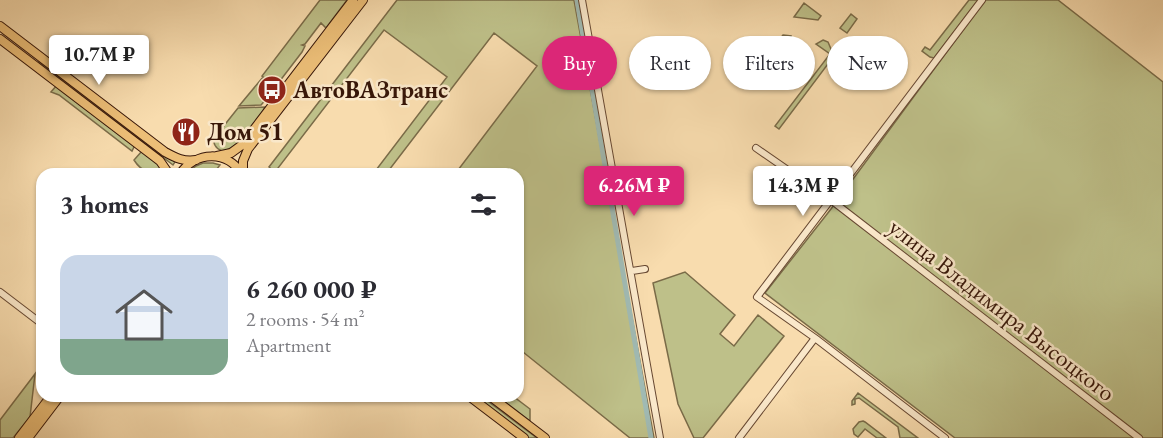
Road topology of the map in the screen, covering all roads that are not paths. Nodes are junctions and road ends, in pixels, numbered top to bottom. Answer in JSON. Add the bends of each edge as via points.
{"nodes":[{"id":1,"x":353,"y":0,"type":"edge"},
{"id":2,"x":363,"y":0,"type":"edge"},
{"id":3,"x":582,"y":0,"type":"edge"},
{"id":4,"x":982,"y":0,"type":"edge"},
{"id":5,"x":0,"y":26,"type":"edge"},
{"id":6,"x":0,"y":39,"type":"edge"},
{"id":7,"x":756,"y":148,"type":"dead end"},
{"id":8,"x":217,"y":156,"type":"junction"},
{"id":9,"x":196,"y":160,"type":"junction"},
{"id":10,"x":165,"y":168,"type":"edge"},
{"id":11,"x":185,"y":168,"type":"edge"},
{"id":12,"x":238,"y":168,"type":"edge"},
{"id":13,"x":243,"y":168,"type":"edge"},
{"id":14,"x":831,"y":200,"type":"junction"},
{"id":15,"x":645,"y":269,"type":"dead end"},
{"id":16,"x":632,"y":271,"type":"junction"},
{"id":17,"x":0,"y":292,"type":"edge"},
{"id":18,"x":36,"y":319,"type":"edge"},
{"id":19,"x":815,"y":338,"type":"junction"},
{"id":20,"x":46,"y":402,"type":"edge"},
{"id":21,"x":55,"y":402,"type":"edge"},
{"id":22,"x":477,"y":402,"type":"edge"},
{"id":23,"x":497,"y":402,"type":"edge"},
{"id":24,"x":19,"y":438,"type":"edge"},
{"id":25,"x":28,"y":438,"type":"edge"},
{"id":26,"x":524,"y":438,"type":"edge"},
{"id":27,"x":545,"y":438,"type":"edge"},
{"id":28,"x":660,"y":438,"type":"edge"},
{"id":29,"x":739,"y":438,"type":"edge"},
{"id":30,"x":945,"y":438,"type":"edge"},
{"id":31,"x":1139,"y":438,"type":"edge"}],
"edges":[{"from":1,"to":8,"type":"main road","via":[[242,145]]},
{"from":2,"to":13,"type":"main road","via":[[248,149]]},
{"from":3,"to":16,"type":"street"},
{"from":4,"to":14,"type":"street"},
{"from":5,"to":9,"type":"main road","via":[[165,152],[179,159]]},
{"from":6,"to":10,"type":"main road","via":[[160,160]]},
{"from":7,"to":14,"type":"street","name":"улица Владимира Высоцкого"},
{"from":8,"to":9,"type":"main road"},
{"from":8,"to":12,"type":"main road"},
{"from":9,"to":11,"type":"main road"},
{"from":14,"to":19,"type":"street","via":[[757,297]]},
{"from":14,"to":31,"type":"street","name":"улица Владимира Высоцкого"},
{"from":15,"to":16,"type":"street"},
{"from":16,"to":28,"type":"street"},
{"from":17,"to":18,"type":"street"},
{"from":19,"to":29,"type":"street"},
{"from":19,"to":30,"type":"street"},
{"from":20,"to":24,"type":"main road"},
{"from":21,"to":25,"type":"main road"},
{"from":22,"to":26,"type":"main road"},
{"from":23,"to":27,"type":"main road"}]}
